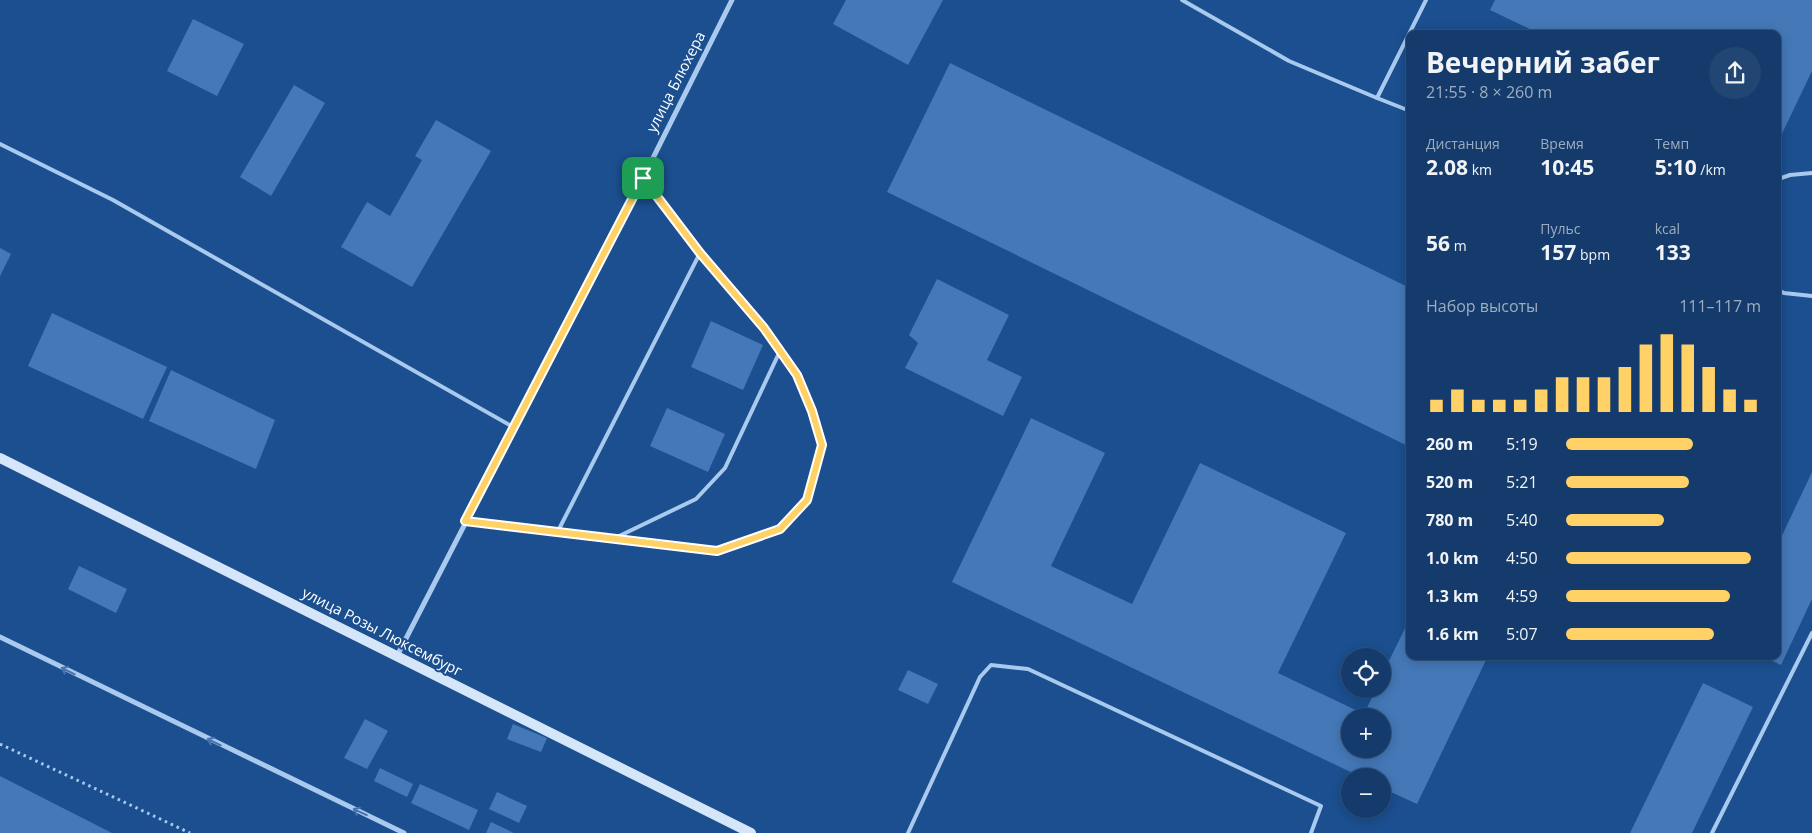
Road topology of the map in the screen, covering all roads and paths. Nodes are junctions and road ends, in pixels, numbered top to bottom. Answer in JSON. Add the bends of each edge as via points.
{"nodes":[{"id":1,"x":732,"y":0,"type":"edge"},
{"id":2,"x":1182,"y":0,"type":"edge"},
{"id":3,"x":1426,"y":0,"type":"edge"},
{"id":4,"x":1411,"y":30,"type":"edge"},
{"id":5,"x":1406,"y":40,"type":"edge"},
{"id":6,"x":1377,"y":98,"type":"junction"},
{"id":7,"x":1406,"y":109,"type":"edge"},
{"id":8,"x":0,"y":144,"type":"edge"},
{"id":9,"x":1812,"y":174,"type":"edge"},
{"id":10,"x":643,"y":178,"type":"junction"},
{"id":11,"x":1781,"y":178,"type":"edge"},
{"id":12,"x":700,"y":253,"type":"junction"},
{"id":13,"x":1781,"y":292,"type":"edge"},
{"id":14,"x":1812,"y":296,"type":"edge"},
{"id":15,"x":780,"y":351,"type":"junction"},
{"id":16,"x":513,"y":427,"type":"junction"},
{"id":17,"x":0,"y":458,"type":"edge"},
{"id":18,"x":465,"y":521,"type":"junction"},
{"id":19,"x":556,"y":533,"type":"junction"},
{"id":20,"x":613,"y":540,"type":"junction"},
{"id":21,"x":1812,"y":633,"type":"edge"},
{"id":22,"x":0,"y":637,"type":"edge"},
{"id":23,"x":396,"y":656,"type":"junction"},
{"id":24,"x":0,"y":744,"type":"edge"},
{"id":25,"x":190,"y":833,"type":"edge"},
{"id":26,"x":404,"y":833,"type":"edge"},
{"id":27,"x":751,"y":833,"type":"edge"},
{"id":28,"x":908,"y":833,"type":"edge"},
{"id":29,"x":1311,"y":833,"type":"edge"},
{"id":30,"x":1712,"y":833,"type":"edge"}],
"edges":[{"from":1,"to":10,"type":"street","name":"улица Блюхера"},
{"from":2,"to":6,"type":"lane","via":[[1290,61]]},
{"from":3,"to":4,"type":"lane"},
{"from":5,"to":6,"type":"lane"},
{"from":6,"to":7,"type":"lane"},
{"from":8,"to":16,"type":"lane","via":[[113,200]]},
{"from":9,"to":11,"type":"lane"},
{"from":10,"to":12,"type":"lane"},
{"from":10,"to":16,"type":"street","name":"улица Блюхера"},
{"from":12,"to":15,"type":"lane"},
{"from":12,"to":19,"type":"lane"},
{"from":13,"to":14,"type":"lane"},
{"from":15,"to":20,"type":"lane","via":[[726,468],[696,499]]},
{"from":15,"to":20,"type":"lane","via":[[797,375],[822,445],[807,500],[780,529],[717,551]]},
{"from":16,"to":18,"type":"street","name":"улица Блюхера"},
{"from":17,"to":23,"type":"main road","name":"улица Розы Люксембург"},
{"from":18,"to":19,"type":"lane"},
{"from":18,"to":23,"type":"street","name":"улица Блюхера"},
{"from":19,"to":20,"type":"lane"},
{"from":21,"to":30,"type":"lane"},
{"from":26,"to":22,"type":"street","one_way":true},
{"from":23,"to":27,"type":"main road","name":"улица Розы Люксембург"},
{"from":24,"to":25,"type":"path"},
{"from":28,"to":29,"type":"lane","via":[[980,677],[991,665],[1028,669],[1320,806]]}]}
